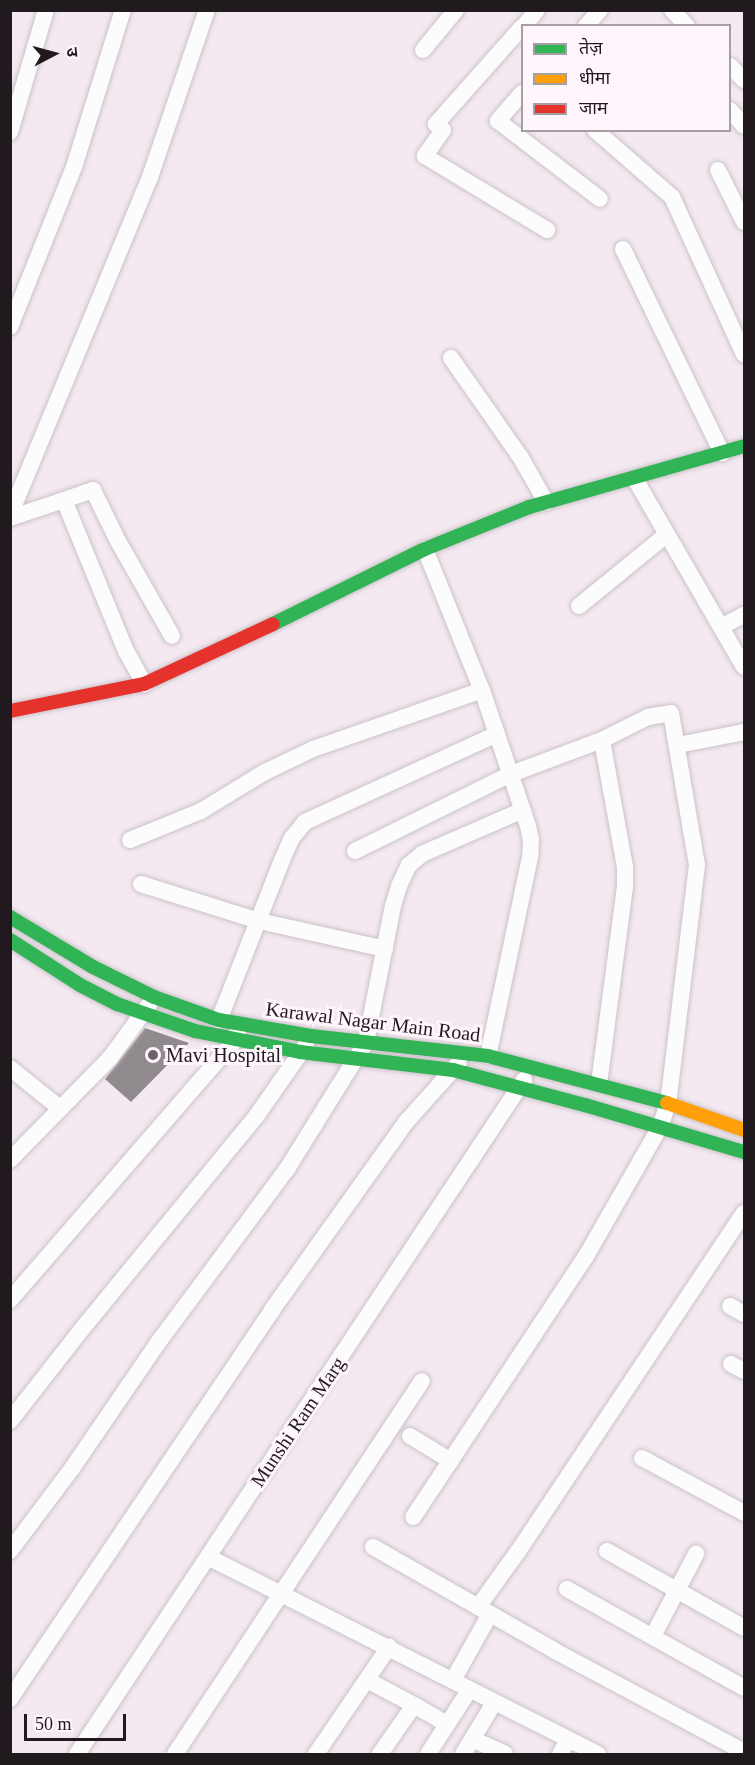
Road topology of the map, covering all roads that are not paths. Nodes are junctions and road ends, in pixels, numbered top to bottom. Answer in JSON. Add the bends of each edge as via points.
{"nodes":[{"id":1,"x":46,"y":10,"type":"edge"},
{"id":2,"x":123,"y":10,"type":"edge"},
{"id":3,"x":207,"y":10,"type":"edge"},
{"id":4,"x":456,"y":10,"type":"edge"},
{"id":5,"x":537,"y":10,"type":"edge"},
{"id":6,"x":600,"y":10,"type":"edge"},
{"id":7,"x":672,"y":10,"type":"edge"},
{"id":8,"x":525,"y":24,"type":"edge"},
{"id":9,"x":588,"y":24,"type":"edge"},
{"id":10,"x":685,"y":24,"type":"edge"},
{"id":11,"x":521,"y":28,"type":"edge"},
{"id":12,"x":423,"y":50,"type":"dead end"},
{"id":13,"x":731,"y":68,"type":"edge"},
{"id":14,"x":744,"y":80,"type":"edge"},
{"id":15,"x":521,"y":94,"type":"edge"},
{"id":16,"x":731,"y":112,"type":"edge"},
{"id":17,"x":744,"y":126,"type":"edge"},
{"id":18,"x":10,"y":132,"type":"edge"},
{"id":19,"x":601,"y":132,"type":"edge"},
{"id":20,"x":718,"y":170,"type":"dead end"},
{"id":21,"x":600,"y":199,"type":"dead end"},
{"id":22,"x":744,"y":222,"type":"edge"},
{"id":23,"x":547,"y":230,"type":"dead end"},
{"id":24,"x":623,"y":249,"type":"dead end"},
{"id":25,"x":10,"y":327,"type":"edge"},
{"id":26,"x":744,"y":354,"type":"edge"},
{"id":27,"x":451,"y":358,"type":"dead end"},
{"id":28,"x":744,"y":446,"type":"edge"},
{"id":29,"x":722,"y":453,"type":"junction"},
{"id":30,"x":635,"y":479,"type":"junction"},
{"id":31,"x":64,"y":500,"type":"junction"},
{"id":32,"x":546,"y":502,"type":"junction"},
{"id":33,"x":10,"y":516,"type":"edge"},
{"id":34,"x":666,"y":536,"type":"junction"},
{"id":35,"x":425,"y":549,"type":"junction"},
{"id":36,"x":579,"y":606,"type":"dead end"},
{"id":37,"x":744,"y":615,"type":"edge"},
{"id":38,"x":721,"y":627,"type":"junction"},
{"id":39,"x":172,"y":636,"type":"dead end"},
{"id":40,"x":744,"y":667,"type":"edge"},
{"id":41,"x":144,"y":684,"type":"junction"},
{"id":42,"x":482,"y":690,"type":"junction"},
{"id":43,"x":10,"y":711,"type":"edge"},
{"id":44,"x":744,"y":732,"type":"edge"},
{"id":45,"x":497,"y":734,"type":"junction"},
{"id":46,"x":602,"y":740,"type":"junction"},
{"id":47,"x":678,"y":745,"type":"junction"},
{"id":48,"x":511,"y":774,"type":"junction"},
{"id":49,"x":523,"y":810,"type":"junction"},
{"id":50,"x":130,"y":840,"type":"dead end"},
{"id":51,"x":355,"y":851,"type":"dead end"},
{"id":52,"x":141,"y":884,"type":"dead end"},
{"id":53,"x":10,"y":917,"type":"edge"},
{"id":54,"x":259,"y":921,"type":"junction"},
{"id":55,"x":10,"y":940,"type":"edge"},
{"id":56,"x":385,"y":949,"type":"junction"},
{"id":57,"x":154,"y":997,"type":"junction"},
{"id":58,"x":144,"y":1013,"type":"junction"},
{"id":59,"x":219,"y":1020,"type":"junction"},
{"id":60,"x":241,"y":1024,"type":"junction"},
{"id":61,"x":311,"y":1036,"type":"junction"},
{"id":62,"x":234,"y":1041,"type":"junction"},
{"id":63,"x":366,"y":1042,"type":"junction"},
{"id":64,"x":300,"y":1052,"type":"junction"},
{"id":65,"x":468,"y":1054,"type":"junction"},
{"id":66,"x":488,"y":1056,"type":"junction"},
{"id":67,"x":356,"y":1058,"type":"junction"},
{"id":68,"x":10,"y":1068,"type":"edge"},
{"id":69,"x":531,"y":1069,"type":"junction"},
{"id":70,"x":453,"y":1070,"type":"junction"},
{"id":71,"x":599,"y":1083,"type":"junction"},
{"id":72,"x":518,"y":1089,"type":"junction"},
{"id":73,"x":668,"y":1103,"type":"junction"},
{"id":74,"x":61,"y":1109,"type":"junction"},
{"id":75,"x":660,"y":1126,"type":"junction"},
{"id":76,"x":744,"y":1131,"type":"edge"},
{"id":77,"x":744,"y":1152,"type":"edge"},
{"id":78,"x":10,"y":1160,"type":"edge"},
{"id":79,"x":744,"y":1213,"type":"edge"},
{"id":80,"x":10,"y":1300,"type":"edge"},
{"id":81,"x":422,"y":1381,"type":"dead end"},
{"id":82,"x":10,"y":1421,"type":"edge"},
{"id":83,"x":410,"y":1436,"type":"dead end"},
{"id":84,"x":642,"y":1458,"type":"dead end"},
{"id":85,"x":451,"y":1461,"type":"junction"},
{"id":86,"x":744,"y":1513,"type":"edge"},
{"id":87,"x":413,"y":1517,"type":"dead end"},
{"id":88,"x":373,"y":1546,"type":"dead end"},
{"id":89,"x":10,"y":1551,"type":"edge"},
{"id":90,"x":607,"y":1551,"type":"dead end"},
{"id":91,"x":696,"y":1554,"type":"dead end"},
{"id":92,"x":208,"y":1557,"type":"junction"},
{"id":93,"x":567,"y":1589,"type":"dead end"},
{"id":94,"x":677,"y":1590,"type":"junction"},
{"id":95,"x":283,"y":1595,"type":"junction"},
{"id":96,"x":484,"y":1610,"type":"junction"},
{"id":97,"x":744,"y":1628,"type":"edge"},
{"id":98,"x":653,"y":1636,"type":"junction"},
{"id":99,"x":389,"y":1647,"type":"junction"},
{"id":100,"x":367,"y":1680,"type":"junction"},
{"id":101,"x":453,"y":1680,"type":"junction"},
{"id":102,"x":744,"y":1688,"type":"edge"},
{"id":103,"x":470,"y":1689,"type":"junction"},
{"id":104,"x":10,"y":1699,"type":"edge"},
{"id":105,"x":494,"y":1703,"type":"junction"},
{"id":106,"x":414,"y":1706,"type":"junction"},
{"id":107,"x":447,"y":1724,"type":"junction"},
{"id":108,"x":472,"y":1739,"type":"junction"},
{"id":109,"x":564,"y":1747,"type":"edge"},
{"id":110,"x":744,"y":1752,"type":"edge"},
{"id":111,"x":77,"y":1755,"type":"edge"},
{"id":112,"x":175,"y":1755,"type":"edge"},
{"id":113,"x":316,"y":1755,"type":"edge"},
{"id":114,"x":380,"y":1755,"type":"edge"},
{"id":115,"x":428,"y":1755,"type":"edge"},
{"id":116,"x":464,"y":1755,"type":"edge"},
{"id":117,"x":505,"y":1755,"type":"edge"},
{"id":118,"x":598,"y":1755,"type":"edge"}],
"edges":[{"from":1,"to":18,"type":"street"},
{"from":2,"to":25,"type":"street","via":[[74,167]]},
{"from":3,"to":33,"type":"street","via":[[150,177]]},
{"from":4,"to":12,"type":"street"},
{"from":5,"to":8,"type":"street"},
{"from":6,"to":9,"type":"street"},
{"from":7,"to":10,"type":"street"},
{"from":11,"to":23,"type":"street","via":[[436,124],[443,130],[425,156]]},
{"from":13,"to":14,"type":"street"},
{"from":15,"to":21,"type":"street","via":[[498,121]]},
{"from":16,"to":17,"type":"street"},
{"from":19,"to":26,"type":"street","via":[[672,197]]},
{"from":20,"to":22,"type":"street"},
{"from":24,"to":29,"type":"street"},
{"from":27,"to":32,"type":"street","via":[[521,458]]},
{"from":28,"to":29,"type":"street"},
{"from":29,"to":30,"type":"street"},
{"from":30,"to":32,"type":"street"},
{"from":30,"to":34,"type":"street"},
{"from":31,"to":33,"type":"street"},
{"from":31,"to":39,"type":"street","via":[[93,490]]},
{"from":31,"to":41,"type":"street","via":[[126,651]]},
{"from":32,"to":35,"type":"street"},
{"from":34,"to":36,"type":"street"},
{"from":34,"to":38,"type":"street"},
{"from":35,"to":41,"type":"street"},
{"from":35,"to":42,"type":"street"},
{"from":37,"to":38,"type":"street"},
{"from":38,"to":40,"type":"street"},
{"from":41,"to":43,"type":"street"},
{"from":42,"to":45,"type":"street"},
{"from":42,"to":50,"type":"street","via":[[313,749],[265,772],[201,811]]},
{"from":44,"to":47,"type":"street"},
{"from":45,"to":48,"type":"street"},
{"from":45,"to":54,"type":"street","via":[[305,822],[292,838]]},
{"from":46,"to":47,"type":"street","via":[[648,717],[671,713]]},
{"from":46,"to":48,"type":"street"},
{"from":46,"to":71,"type":"street","via":[[625,867],[625,887]]},
{"from":47,"to":73,"type":"street","via":[[698,865]]},
{"from":48,"to":49,"type":"street"},
{"from":48,"to":51,"type":"street"},
{"from":49,"to":56,"type":"street","via":[[422,854],[409,865],[399,886]]},
{"from":49,"to":66,"type":"street","via":[[531,840],[530,857]]},
{"from":52,"to":54,"type":"street"},
{"from":53,"to":57,"type":"street","name":"Karawal Nagar Main Road","via":[[93,967]]},
{"from":54,"to":56,"type":"street"},
{"from":54,"to":59,"type":"street"},
{"from":55,"to":58,"type":"street","name":"Karawal Nagar Main Road","via":[[80,985]]},
{"from":56,"to":63,"type":"street"},
{"from":57,"to":58,"type":"street"},
{"from":57,"to":59,"type":"street","name":"Karawal Nagar Main Road"},
{"from":58,"to":62,"type":"street","name":"Karawal Nagar Main Road"},
{"from":58,"to":74,"type":"street","via":[[110,1058]]},
{"from":59,"to":60,"type":"street","name":"Karawal Nagar Main Road"},
{"from":60,"to":61,"type":"street","name":"Karawal Nagar Main Road"},
{"from":60,"to":62,"type":"street"},
{"from":61,"to":63,"type":"street","name":"Karawal Nagar Main Road"},
{"from":61,"to":64,"type":"street"},
{"from":62,"to":64,"type":"street","name":"Karawal Nagar Main Road"},
{"from":62,"to":80,"type":"street"},
{"from":63,"to":65,"type":"street","name":"Karawal Nagar Main Road"},
{"from":63,"to":67,"type":"street"},
{"from":64,"to":67,"type":"street","name":"Karawal Nagar Main Road"},
{"from":64,"to":82,"type":"street","via":[[257,1115]]},
{"from":65,"to":66,"type":"street","name":"Karawal Nagar Main Road"},
{"from":65,"to":70,"type":"street"},
{"from":66,"to":69,"type":"street","name":"Karawal Nagar Main Road"},
{"from":67,"to":70,"type":"street","name":"Karawal Nagar Main Road"},
{"from":67,"to":89,"type":"street","via":[[287,1169]]},
{"from":68,"to":74,"type":"street"},
{"from":69,"to":71,"type":"street","name":"Karawal Nagar Main Road"},
{"from":69,"to":72,"type":"street","name":"Munshi Ram Marg"},
{"from":70,"to":72,"type":"street","name":"Karawal Nagar Main Road"},
{"from":70,"to":104,"type":"street","via":[[406,1122],[272,1310]]},
{"from":71,"to":73,"type":"street","name":"Karawal Nagar Main Road"},
{"from":72,"to":75,"type":"street","name":"Karawal Nagar Main Road"},
{"from":72,"to":92,"type":"street","name":"Munshi Ram Marg"},
{"from":73,"to":75,"type":"street"},
{"from":73,"to":76,"type":"street","name":"Karawal Nagar Main Road"},
{"from":74,"to":78,"type":"street"},
{"from":75,"to":77,"type":"street","name":"Karawal Nagar Main Road"},
{"from":75,"to":85,"type":"street","via":[[586,1256]]},
{"from":79,"to":96,"type":"street","via":[[519,1550]]},
{"from":81,"to":95,"type":"street"},
{"from":83,"to":85,"type":"street"},
{"from":84,"to":86,"type":"street"},
{"from":85,"to":87,"type":"street"},
{"from":88,"to":96,"type":"street"},
{"from":90,"to":94,"type":"street"},
{"from":91,"to":94,"type":"street"},
{"from":92,"to":95,"type":"street"},
{"from":92,"to":111,"type":"street","name":"Munshi Ram Marg"},
{"from":93,"to":98,"type":"street"},
{"from":94,"to":97,"type":"street"},
{"from":94,"to":98,"type":"street"},
{"from":95,"to":99,"type":"street"},
{"from":95,"to":112,"type":"street"},
{"from":96,"to":101,"type":"street"},
{"from":96,"to":110,"type":"street"},
{"from":98,"to":102,"type":"street"},
{"from":99,"to":100,"type":"street"},
{"from":99,"to":101,"type":"street"},
{"from":100,"to":106,"type":"street"},
{"from":100,"to":113,"type":"street"},
{"from":101,"to":103,"type":"street"},
{"from":103,"to":105,"type":"street"},
{"from":103,"to":107,"type":"street"},
{"from":105,"to":108,"type":"street"},
{"from":105,"to":109,"type":"street"},
{"from":106,"to":107,"type":"street"},
{"from":106,"to":114,"type":"street"},
{"from":107,"to":115,"type":"street"},
{"from":108,"to":116,"type":"street"},
{"from":108,"to":117,"type":"street"},
{"from":109,"to":118,"type":"street"}]}
